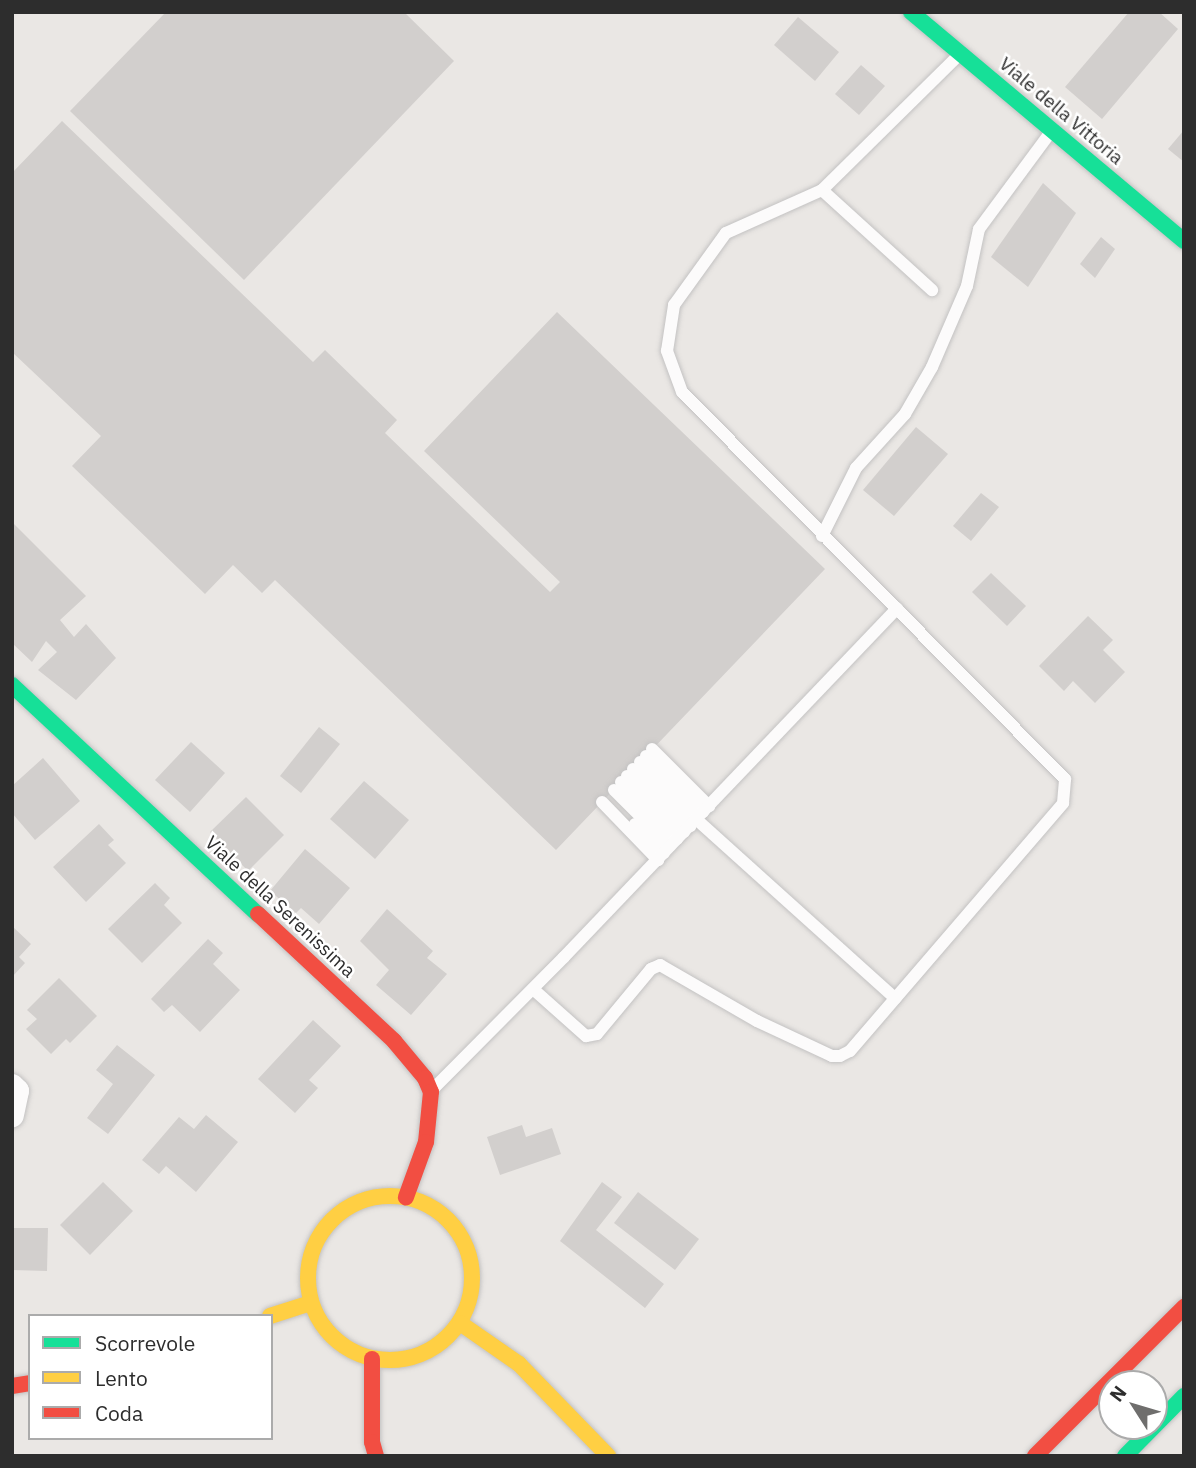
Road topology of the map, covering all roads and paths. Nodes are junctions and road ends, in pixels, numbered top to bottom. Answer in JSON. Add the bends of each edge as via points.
{"nodes":[{"id":1,"x":911,"y":12,"type":"edge"},
{"id":2,"x":960,"y":54,"type":"junction"},
{"id":3,"x":1052,"y":130,"type":"junction"},
{"id":4,"x":822,"y":190,"type":"junction"},
{"id":5,"x":1184,"y":241,"type":"edge"},
{"id":6,"x":932,"y":289,"type":"dead end"},
{"id":7,"x":822,"y":536,"type":"junction"},
{"id":8,"x":897,"y":608,"type":"junction"},
{"id":9,"x":12,"y":685,"type":"edge"},
{"id":10,"x":627,"y":776,"type":"junction"},
{"id":11,"x":684,"y":833,"type":"junction"},
{"id":12,"x":533,"y":989,"type":"junction"},
{"id":13,"x":895,"y":998,"type":"junction"},
{"id":14,"x":428,"y":1085,"type":"junction"},
{"id":15,"x":12,"y":1086,"type":"edge"},
{"id":16,"x":12,"y":1115,"type":"edge"},
{"id":17,"x":406,"y":1197,"type":"junction"},
{"id":18,"x":311,"y":1303,"type":"junction"},
{"id":19,"x":1184,"y":1307,"type":"edge"},
{"id":20,"x":273,"y":1315,"type":"edge"},
{"id":21,"x":460,"y":1322,"type":"junction"},
{"id":22,"x":372,"y":1359,"type":"junction"},
{"id":23,"x":1184,"y":1396,"type":"edge"},
{"id":24,"x":376,"y":1456,"type":"edge"},
{"id":25,"x":608,"y":1456,"type":"edge"},
{"id":26,"x":1035,"y":1456,"type":"edge"},
{"id":27,"x":1125,"y":1456,"type":"edge"}],
"edges":[{"from":1,"to":2,"type":"main road","name":"Viale della Vittoria"},
{"from":2,"to":3,"type":"main road","name":"Viale della Vittoria"},
{"from":2,"to":4,"type":"lane"},
{"from":3,"to":5,"type":"main road","name":"Viale della Vittoria"},
{"from":3,"to":7,"type":"lane","via":[[979,229],[967,286],[932,367],[905,414],[856,468]]},
{"from":4,"to":6,"type":"lane"},
{"from":4,"to":7,"type":"lane","via":[[726,233],[674,304],[667,351],[682,392]]},
{"from":7,"to":8,"type":"lane"},
{"from":8,"to":11,"type":"lane"},
{"from":8,"to":13,"type":"lane","via":[[1065,779],[1066,791],[1063,803]]},
{"from":9,"to":14,"type":"main road","name":"Viale della Serenissima","via":[[411,1059]]},
{"from":10,"to":11,"type":"lane"},
{"from":10,"to":11,"type":"lane"},
{"from":10,"to":11,"type":"lane"},
{"from":10,"to":11,"type":"lane"},
{"from":11,"to":12,"type":"lane"},
{"from":11,"to":13,"type":"lane"},
{"from":12,"to":13,"type":"lane","via":[[586,1037],[597,1034],[651,969],[660,965],[757,1021],[832,1056],[850,1051]]},
{"from":12,"to":14,"type":"lane"},
{"from":14,"to":17,"type":"main road","via":[[426,1143]]},
{"from":15,"to":16,"type":"street","via":[[17,1091]]},
{"from":17,"to":18,"type":"main road","via":[[378,1196],[351,1205],[329,1223],[307,1275]]},
{"from":17,"to":21,"type":"main road","via":[[431,1206],[452,1223],[467,1245],[473,1271],[471,1298]]},
{"from":18,"to":20,"type":"main road"},
{"from":18,"to":22,"type":"main road","via":[[324,1329],[345,1348]]},
{"from":19,"to":26,"type":"main road"},
{"from":21,"to":22,"type":"main road","via":[[444,1342],[422,1355],[397,1361]]},
{"from":21,"to":25,"type":"main road","via":[[519,1364]]},
{"from":22,"to":24,"type":"main road"},
{"from":23,"to":27,"type":"main road"}]}
